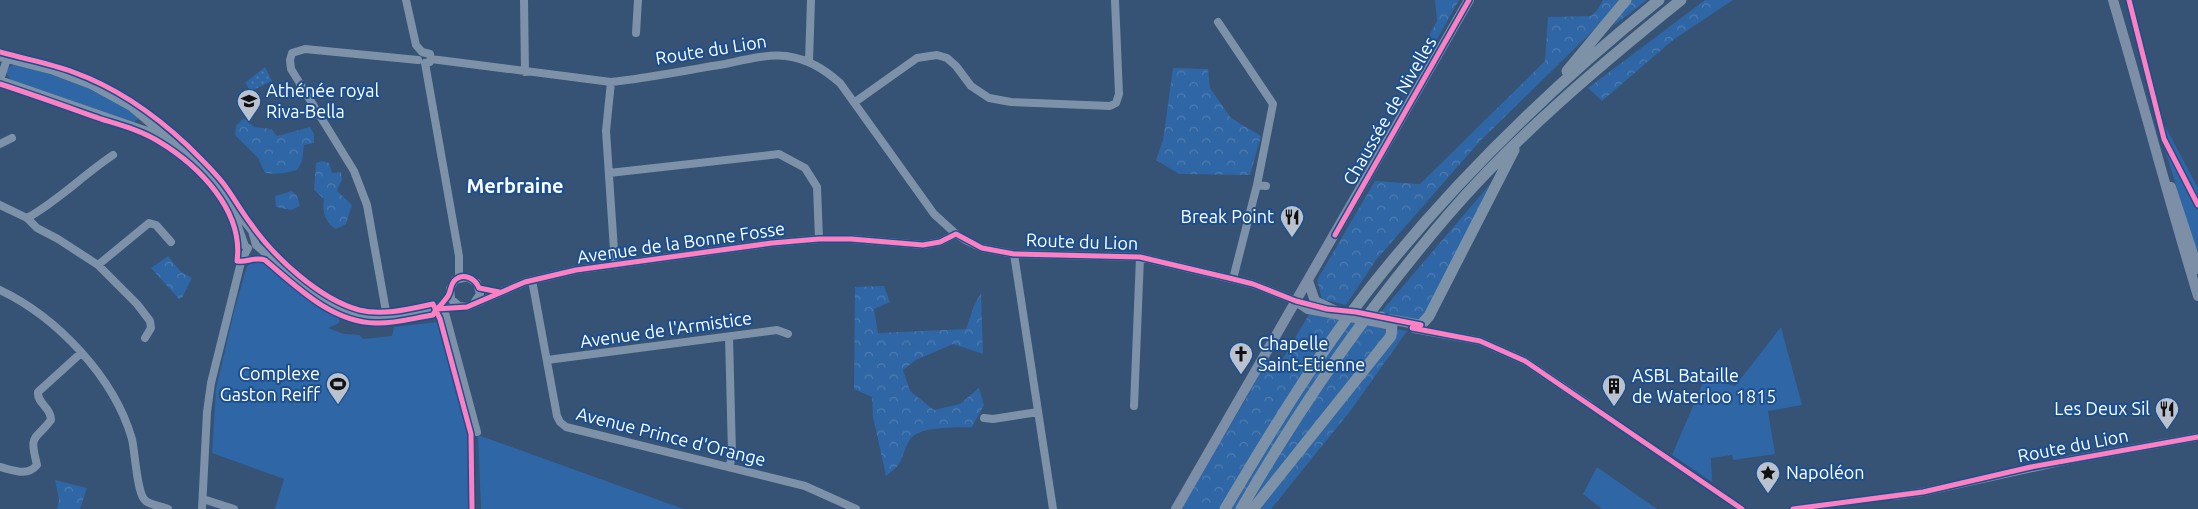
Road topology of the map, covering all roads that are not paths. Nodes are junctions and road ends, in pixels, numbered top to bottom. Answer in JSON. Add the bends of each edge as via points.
{"nodes":[{"id":1,"x":406,"y":0,"type":"edge"},
{"id":2,"x":524,"y":0,"type":"edge"},
{"id":3,"x":638,"y":0,"type":"edge"},
{"id":4,"x":811,"y":0,"type":"edge"},
{"id":5,"x":1115,"y":0,"type":"edge"},
{"id":6,"x":1469,"y":0,"type":"edge"},
{"id":7,"x":1626,"y":0,"type":"edge"},
{"id":8,"x":1659,"y":0,"type":"edge"},
{"id":9,"x":1681,"y":0,"type":"edge"},
{"id":10,"x":2112,"y":0,"type":"edge"},
{"id":11,"x":1218,"y":22,"type":"dead end"},
{"id":12,"x":636,"y":33,"type":"dead end"},
{"id":13,"x":422,"y":52,"type":"junction"},
{"id":14,"x":4,"y":58,"type":"edge"},
{"id":15,"x":425,"y":61,"type":"junction"},
{"id":16,"x":809,"y":62,"type":"junction"},
{"id":17,"x":525,"y":72,"type":"junction"},
{"id":18,"x":0,"y":80,"type":"edge"},
{"id":19,"x":1564,"y":80,"type":"junction"},
{"id":20,"x":611,"y":82,"type":"junction"},
{"id":21,"x":855,"y":102,"type":"junction"},
{"id":22,"x":164,"y":136,"type":"junction"},
{"id":23,"x":12,"y":138,"type":"dead end"},
{"id":24,"x":1518,"y":142,"type":"junction"},
{"id":25,"x":0,"y":144,"type":"edge"},
{"id":26,"x":2158,"y":152,"type":"junction"},
{"id":27,"x":113,"y":155,"type":"dead end"},
{"id":28,"x":609,"y":173,"type":"junction"},
{"id":29,"x":1257,"y":185,"type":"junction"},
{"id":30,"x":1266,"y":186,"type":"dead end"},
{"id":31,"x":230,"y":202,"type":"junction"},
{"id":32,"x":1,"y":206,"type":"edge"},
{"id":33,"x":27,"y":218,"type":"junction"},
{"id":34,"x":956,"y":234,"type":"junction"},
{"id":35,"x":254,"y":236,"type":"junction"},
{"id":36,"x":244,"y":239,"type":"junction"},
{"id":37,"x":819,"y":239,"type":"junction"},
{"id":38,"x":171,"y":242,"type":"dead end"},
{"id":39,"x":256,"y":245,"type":"junction"},
{"id":40,"x":248,"y":248,"type":"junction"},
{"id":41,"x":1014,"y":254,"type":"junction"},
{"id":42,"x":1140,"y":257,"type":"junction"},
{"id":43,"x":98,"y":265,"type":"junction"},
{"id":44,"x":615,"y":265,"type":"junction"},
{"id":45,"x":2198,"y":269,"type":"edge"},
{"id":46,"x":463,"y":277,"type":"junction"},
{"id":47,"x":1234,"y":278,"type":"junction"},
{"id":48,"x":532,"y":280,"type":"junction"},
{"id":49,"x":1308,"y":280,"type":"junction"},
{"id":50,"x":480,"y":288,"type":"junction"},
{"id":51,"x":0,"y":290,"type":"edge"},
{"id":52,"x":502,"y":292,"type":"junction"},
{"id":53,"x":450,"y":294,"type":"junction"},
{"id":54,"x":2198,"y":296,"type":"edge"},
{"id":55,"x":1296,"y":301,"type":"junction"},
{"id":56,"x":474,"y":303,"type":"junction"},
{"id":57,"x":459,"y":306,"type":"junction"},
{"id":58,"x":441,"y":309,"type":"junction"},
{"id":59,"x":1329,"y":311,"type":"junction"},
{"id":60,"x":387,"y":317,"type":"junction"},
{"id":61,"x":1387,"y":321,"type":"junction"},
{"id":62,"x":1417,"y":327,"type":"junction"},
{"id":63,"x":788,"y":334,"type":"dead end"},
{"id":64,"x":729,"y":336,"type":"junction"},
{"id":65,"x":145,"y":338,"type":"dead end"},
{"id":66,"x":81,"y":353,"type":"junction"},
{"id":67,"x":547,"y":360,"type":"junction"},
{"id":68,"x":1590,"y":405,"type":"dead end"},
{"id":69,"x":1134,"y":406,"type":"dead end"},
{"id":70,"x":1038,"y":412,"type":"junction"},
{"id":71,"x":984,"y":418,"type":"dead end"},
{"id":72,"x":477,"y":432,"type":"dead end"},
{"id":73,"x":2198,"y":437,"type":"edge"},
{"id":74,"x":0,"y":466,"type":"edge"},
{"id":75,"x":730,"y":466,"type":"junction"},
{"id":76,"x":1894,"y":496,"type":"dead end"},
{"id":77,"x":203,"y":499,"type":"junction"},
{"id":78,"x":168,"y":509,"type":"edge"},
{"id":79,"x":202,"y":509,"type":"edge"},
{"id":80,"x":234,"y":509,"type":"edge"},
{"id":81,"x":856,"y":509,"type":"edge"},
{"id":82,"x":1053,"y":509,"type":"edge"},
{"id":83,"x":1176,"y":509,"type":"edge"},
{"id":84,"x":1225,"y":509,"type":"edge"},
{"id":85,"x":1241,"y":509,"type":"edge"},
{"id":86,"x":1253,"y":509,"type":"edge"}],
"edges":[{"from":1,"to":13,"type":"street","via":[[412,33]]},
{"from":2,"to":17,"type":"street"},
{"from":3,"to":12,"type":"street"},
{"from":4,"to":16,"type":"street"},
{"from":5,"to":21,"type":"street","via":[[1118,94],[1116,103],[1110,106],[1011,102],[989,98],[971,86],[947,58],[932,55],[917,58]]},
{"from":6,"to":49,"type":"main road","name":"Chaussée de Nivelles"},
{"from":7,"to":19,"type":"highway","via":[[1568,68]]},
{"from":8,"to":19,"type":"highway"},
{"from":9,"to":24,"type":"highway","via":[[1564,97]]},
{"from":10,"to":26,"type":"main road"},
{"from":11,"to":29,"type":"street","via":[[1273,104]]},
{"from":13,"to":15,"type":"street","via":[[417,56]]},
{"from":13,"to":15,"type":"street","via":[[430,54]]},
{"from":14,"to":18,"type":"street"},
{"from":14,"to":22,"type":"street","via":[[91,85],[132,106]]},
{"from":15,"to":17,"type":"street","name":"Route du Lion"},
{"from":15,"to":46,"type":"street"},
{"from":15,"to":60,"type":"street","name":"Route du Lion","via":[[305,49],[292,53],[290,60],[291,69],[354,171],[367,204]]},
{"from":16,"to":20,"type":"street","name":"Route du Lion","via":[[784,56],[762,57]]},
{"from":16,"to":21,"type":"street","name":"Route du Lion","via":[[840,83]]},
{"from":17,"to":20,"type":"street","name":"Route du Lion"},
{"from":18,"to":22,"type":"street"},
{"from":19,"to":84,"type":"highway","via":[[1439,204],[1370,289],[1315,364]]},
{"from":20,"to":28,"type":"street","via":[[606,132]]},
{"from":21,"to":34,"type":"street","name":"Route du Lion","via":[[934,214]]},
{"from":22,"to":31,"type":"street","via":[[201,167]]},
{"from":23,"to":25,"type":"street"},
{"from":24,"to":62,"type":"highway","via":[[1429,316]]},
{"from":24,"to":85,"type":"highway","via":[[1448,214],[1380,298],[1280,441]]},
{"from":26,"to":45,"type":"main road","via":[[2179,205]]},
{"from":26,"to":54,"type":"main road","via":[[2172,213]]},
{"from":27,"to":33,"type":"street"},
{"from":28,"to":37,"type":"street","via":[[778,154],[804,168],[817,187]]},
{"from":28,"to":44,"type":"street"},
{"from":29,"to":30,"type":"street"},
{"from":29,"to":47,"type":"street"},
{"from":31,"to":35,"type":"street"},
{"from":31,"to":36,"type":"street"},
{"from":32,"to":33,"type":"street"},
{"from":33,"to":43,"type":"street","via":[[37,228]]},
{"from":34,"to":37,"type":"street","name":"Avenue de la Bonne Fosse","via":[[924,245]]},
{"from":34,"to":41,"type":"street","name":"Route du Lion","via":[[982,248]]},
{"from":35,"to":36,"type":"street"},
{"from":35,"to":39,"type":"street"},
{"from":36,"to":40,"type":"street"},
{"from":37,"to":44,"type":"street","name":"Avenue de la Bonne Fosse"},
{"from":38,"to":43,"type":"street","via":[[156,225],[149,223]]},
{"from":39,"to":40,"type":"street"},
{"from":39,"to":60,"type":"street","via":[[330,304],[358,315]]},
{"from":40,"to":77,"type":"street","via":[[211,383]]},
{"from":41,"to":42,"type":"street","name":"Route du Lion"},
{"from":41,"to":70,"type":"street"},
{"from":42,"to":47,"type":"street","name":"Route du Lion"},
{"from":42,"to":69,"type":"street"},
{"from":43,"to":65,"type":"street","via":[[147,316],[151,328]]},
{"from":44,"to":48,"type":"street","name":"Avenue de la Bonne Fosse"},
{"from":46,"to":50,"type":"street","via":[[473,279]]},
{"from":46,"to":53,"type":"street","via":[[452,284]]},
{"from":47,"to":55,"type":"street","name":"Route du Lion"},
{"from":48,"to":52,"type":"street","name":"Avenue de la Bonne Fosse"},
{"from":48,"to":67,"type":"street","name":"Avenue Prince d'Orange"},
{"from":49,"to":55,"type":"main road","name":"Chaussée de Nivelles"},
{"from":49,"to":59,"type":"main road","name":"Route du Lion","via":[[1315,301]]},
{"from":50,"to":52,"type":"street"},
{"from":50,"to":56,"type":"street"},
{"from":51,"to":66,"type":"street","via":[[48,320]]},
{"from":52,"to":56,"type":"street","name":"Avenue de la Bonne Fosse"},
{"from":53,"to":57,"type":"street"},
{"from":53,"to":58,"type":"street"},
{"from":55,"to":59,"type":"main road","name":"Route du Lion","via":[[1308,309]]},
{"from":55,"to":83,"type":"main road","name":"Chaussée de Nivelles"},
{"from":56,"to":57,"type":"street","via":[[467,307]]},
{"from":57,"to":58,"type":"street"},
{"from":58,"to":60,"type":"street"},
{"from":58,"to":72,"type":"street"},
{"from":59,"to":61,"type":"main road","name":"Route du Lion"},
{"from":61,"to":62,"type":"main road","name":"Route du Lion"},
{"from":61,"to":86,"type":"highway","via":[[1391,336]]},
{"from":62,"to":68,"type":"street","name":"Route du Lion","via":[[1480,342],[1524,361]]},
{"from":63,"to":64,"type":"street","name":"Avenue de l'Armistice","via":[[777,330]]},
{"from":64,"to":67,"type":"street","name":"Avenue de l'Armistice"},
{"from":64,"to":75,"type":"street"},
{"from":66,"to":74,"type":"street","via":[[38,392],[51,420],[34,436],[32,448],[37,465],[25,472]]},
{"from":66,"to":78,"type":"street","via":[[120,410],[131,438],[139,488],[144,499]]},
{"from":67,"to":75,"type":"street","name":"Avenue Prince d'Orange","via":[[557,416],[566,426]]},
{"from":70,"to":71,"type":"street"},
{"from":70,"to":82,"type":"street"},
{"from":73,"to":76,"type":"street","name":"Route du Lion"},
{"from":75,"to":81,"type":"street","name":"Avenue Prince d'Orange","via":[[805,486]]},
{"from":77,"to":79,"type":"street"},
{"from":77,"to":80,"type":"street"}]}
